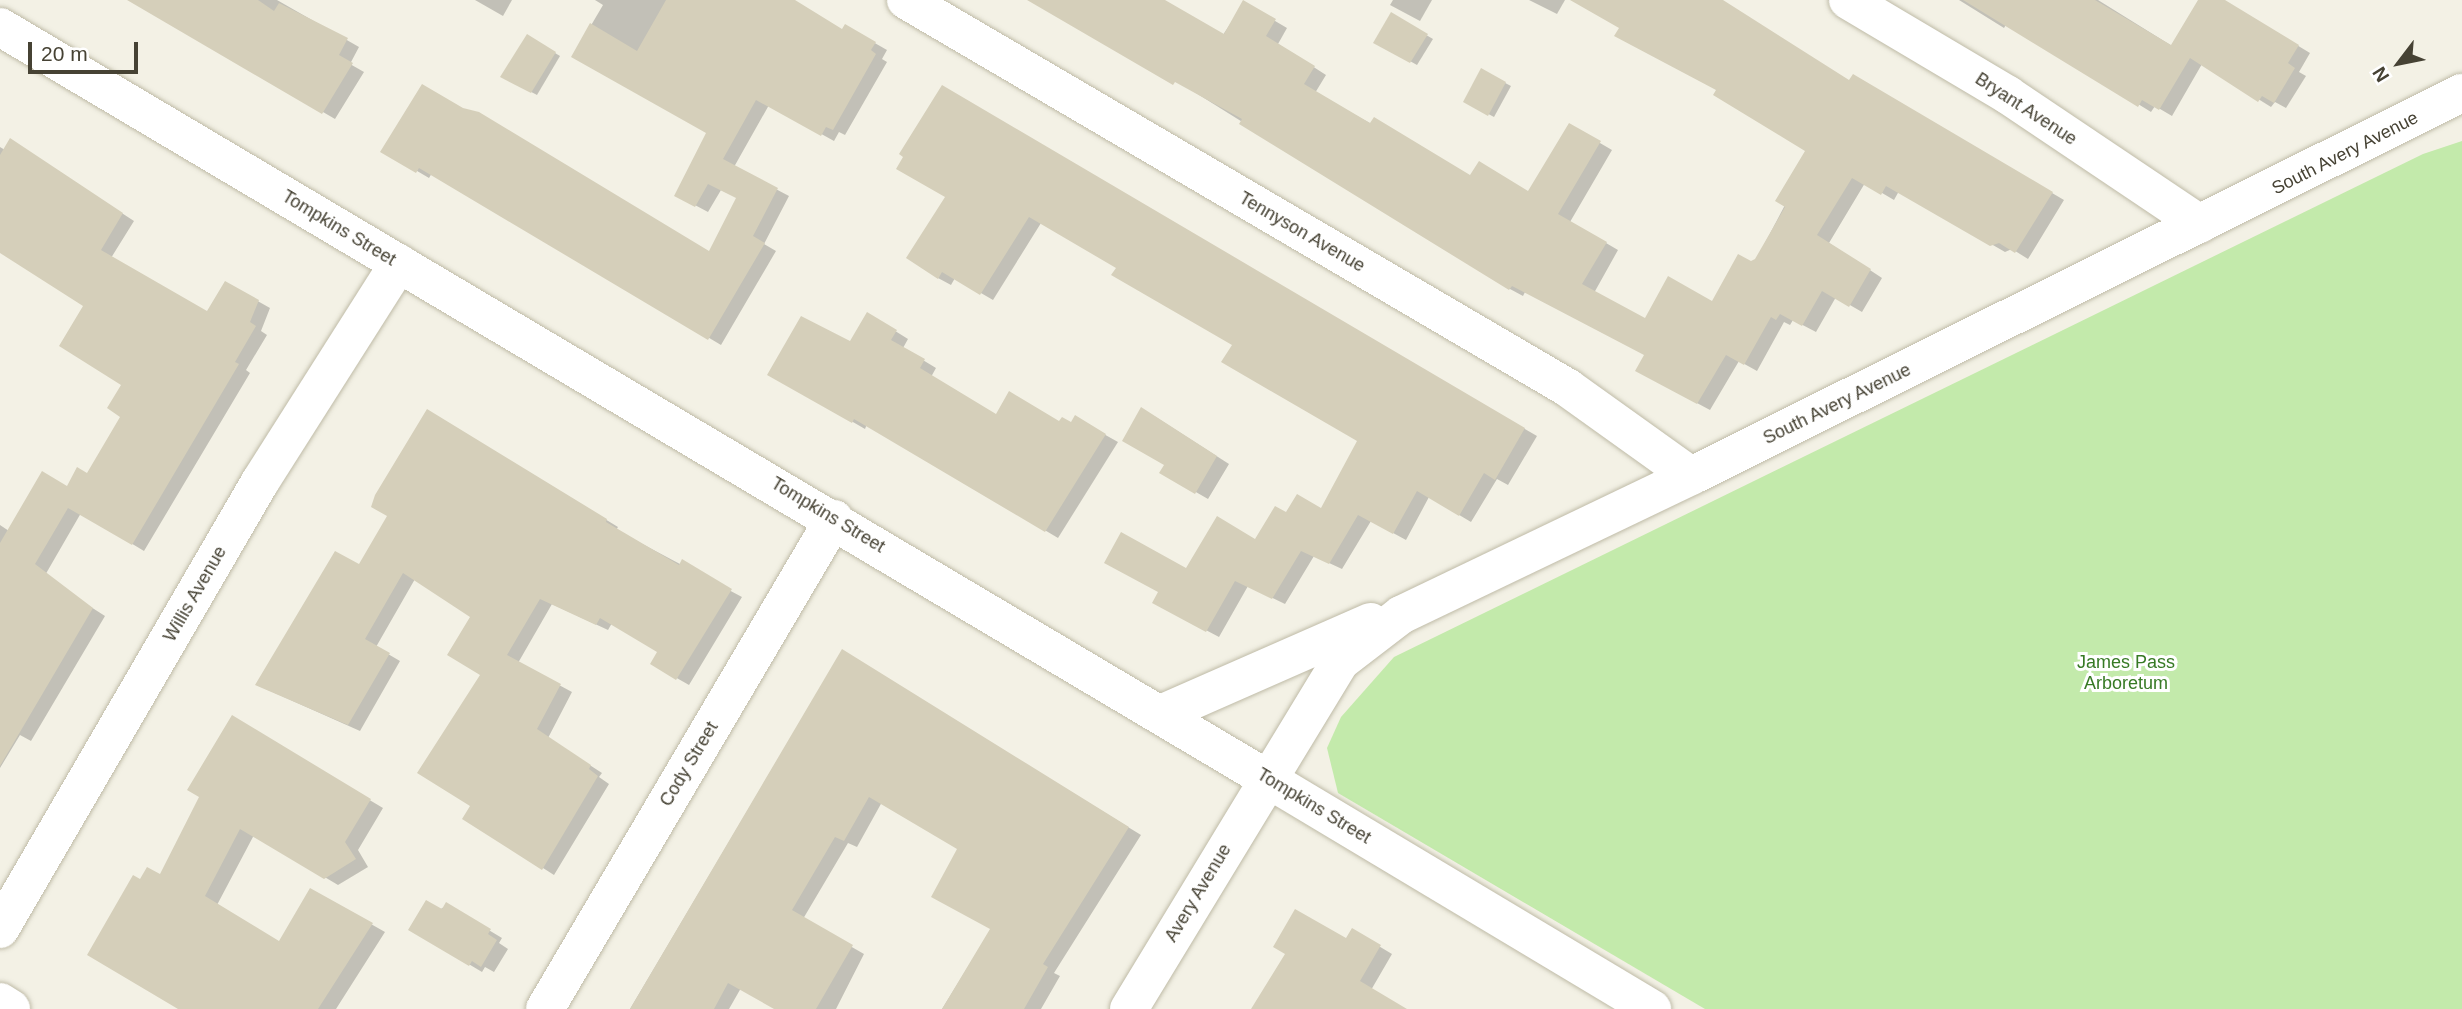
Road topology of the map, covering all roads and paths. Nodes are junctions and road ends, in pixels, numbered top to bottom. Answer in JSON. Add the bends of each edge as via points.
{"nodes":[{"id":1,"x":906,"y":0,"type":"edge"},
{"id":2,"x":1848,"y":0,"type":"edge"},
{"id":3,"x":0,"y":27,"type":"edge"},
{"id":4,"x":2462,"y":93,"type":"edge"},
{"id":5,"x":2200,"y":224,"type":"junction"},
{"id":6,"x":399,"y":263,"type":"junction"},
{"id":7,"x":1691,"y":476,"type":"junction"},
{"id":8,"x":834,"y":519,"type":"junction"},
{"id":9,"x":1401,"y":615,"type":"junction"},
{"id":10,"x":1161,"y":714,"type":"junction"},
{"id":11,"x":1266,"y":778,"type":"junction"},
{"id":12,"x":0,"y":929,"type":"edge"},
{"id":13,"x":0,"y":1002,"type":"edge"},
{"id":14,"x":11,"y":1009,"type":"edge"},
{"id":15,"x":545,"y":1009,"type":"edge"},
{"id":16,"x":1129,"y":1009,"type":"edge"},
{"id":17,"x":1652,"y":1009,"type":"edge"}],
"edges":[{"from":1,"to":7,"type":"street","name":"Tennyson Avenue","via":[[1568,388]]},
{"from":2,"to":5,"type":"street","name":"Bryant Avenue","via":[[2008,94]]},
{"from":3,"to":6,"type":"street","name":"Tompkins Street"},
{"from":4,"to":5,"type":"street","name":"South Avery Avenue"},
{"from":5,"to":7,"type":"street","name":"South Avery Avenue"},
{"from":6,"to":8,"type":"street","name":"Tompkins Street"},
{"from":6,"to":12,"type":"street","name":"Willis Avenue","via":[[260,482]]},
{"from":7,"to":9,"type":"street","name":"South Avery Avenue"},
{"from":8,"to":10,"type":"street","name":"Tompkins Street"},
{"from":8,"to":15,"type":"street","name":"Cody Street"},
{"from":9,"to":10,"type":"street","via":[[1350,628]]},
{"from":9,"to":11,"type":"street","name":"South Avery Avenue","via":[[1341,661]]},
{"from":10,"to":11,"type":"street","name":"Tompkins Street"},
{"from":11,"to":16,"type":"street","name":"Avery Avenue"},
{"from":11,"to":17,"type":"street","name":"Tompkins Street"},
{"from":13,"to":14,"type":"street"}]}
